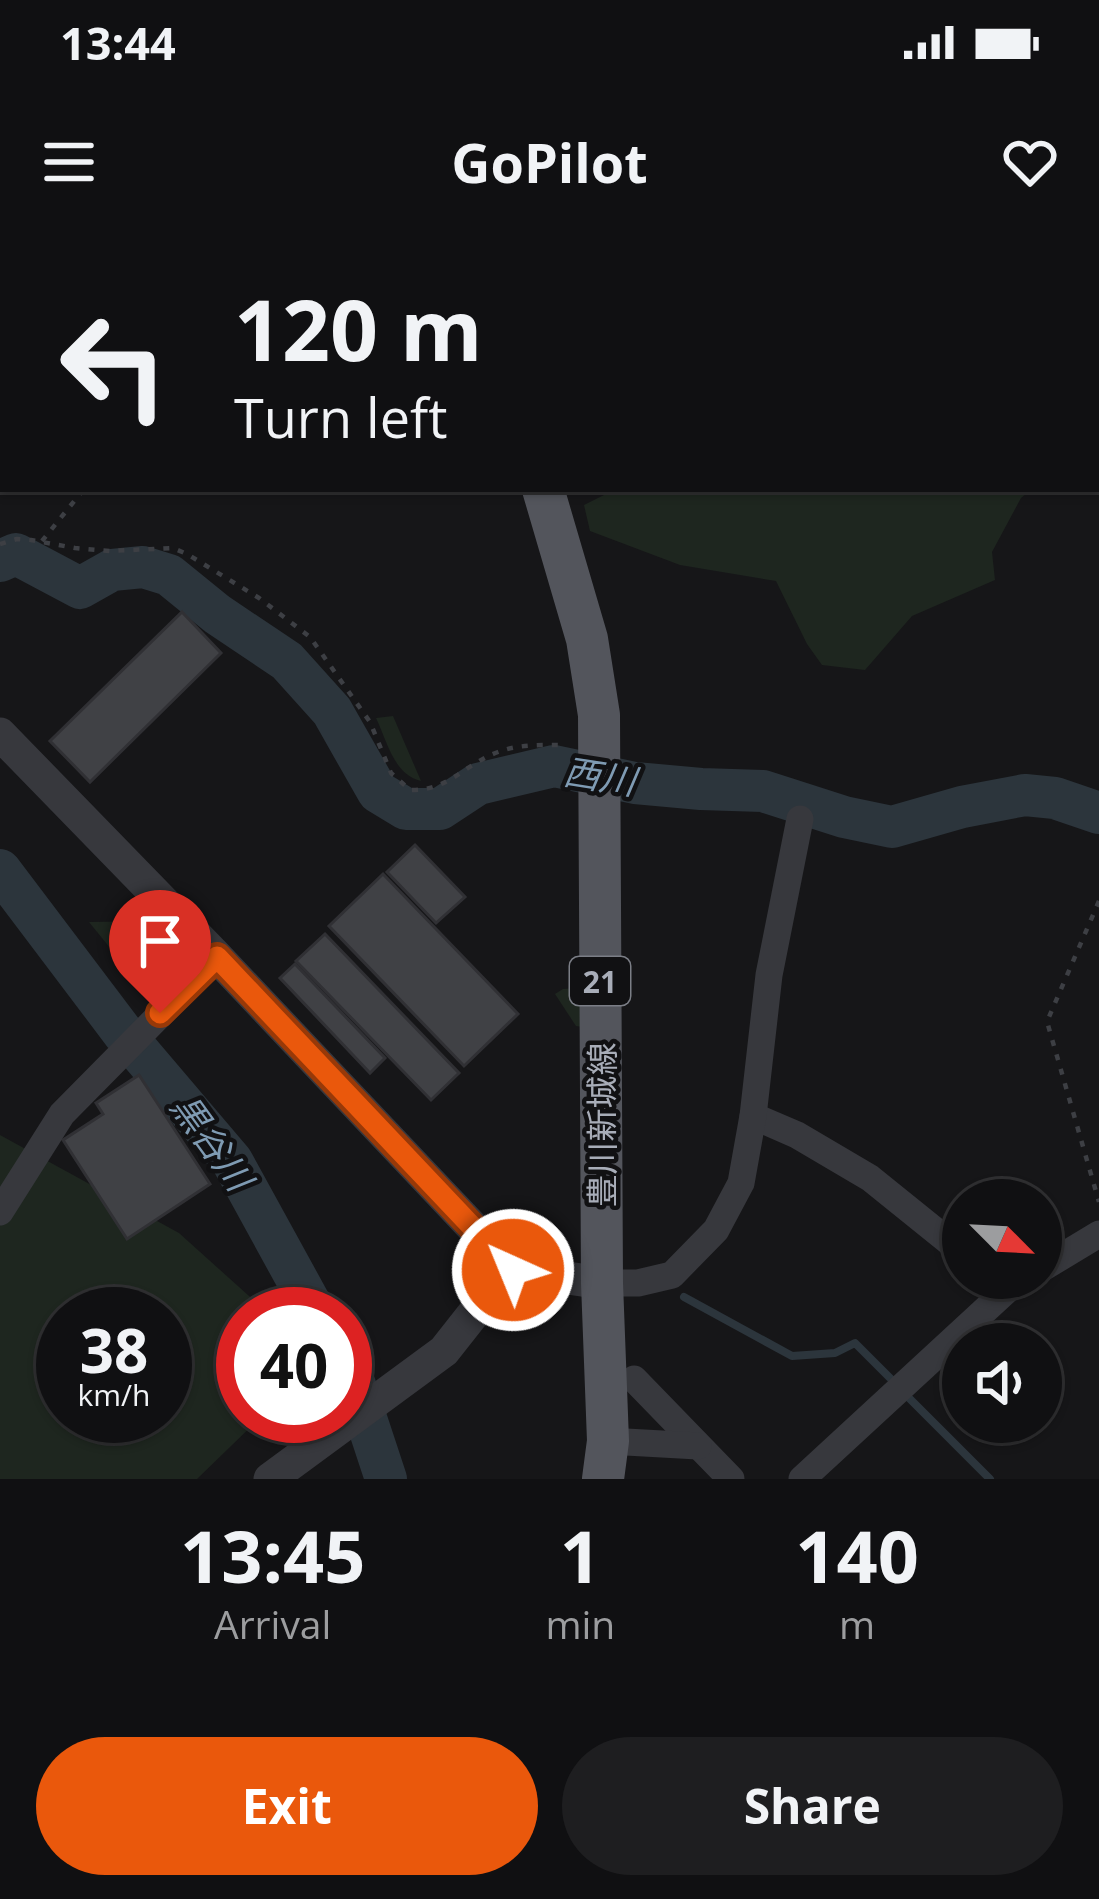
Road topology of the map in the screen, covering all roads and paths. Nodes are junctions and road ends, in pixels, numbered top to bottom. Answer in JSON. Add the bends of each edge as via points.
{"nodes":[{"id":1,"x":82,"y":492,"type":"edge"},
{"id":2,"x":544,"y":492,"type":"edge"},
{"id":3,"x":42,"y":542,"type":"junction"},
{"id":4,"x":0,"y":544,"type":"edge"},
{"id":5,"x":0,"y":734,"type":"edge"},
{"id":6,"x":599,"y":748,"type":"junction"},
{"id":7,"x":800,"y":819,"type":"dead end"},
{"id":8,"x":1099,"y":901,"type":"edge"},
{"id":9,"x":217,"y":957,"type":"junction"},
{"id":10,"x":753,"y":1115,"type":"junction"},
{"id":11,"x":1099,"y":1202,"type":"edge"},
{"id":12,"x":0,"y":1212,"type":"edge"},
{"id":13,"x":1099,"y":1234,"type":"edge"},
{"id":14,"x":942,"y":1236,"type":"edge"},
{"id":15,"x":1062,"y":1256,"type":"edge"},
{"id":16,"x":513,"y":1270,"type":"junction"},
{"id":17,"x":602,"y":1283,"type":"junction"},
{"id":18,"x":992,"y":1299,"type":"edge"},
{"id":19,"x":634,"y":1379,"type":"dead end"},
{"id":20,"x":698,"y":1446,"type":"junction"},
{"id":21,"x":605,"y":1460,"type":"edge"},
{"id":22,"x":270,"y":1479,"type":"edge"},
{"id":23,"x":730,"y":1479,"type":"edge"},
{"id":24,"x":802,"y":1479,"type":"edge"}],
"edges":[{"from":1,"to":3,"type":"path"},
{"from":2,"to":6,"type":"main road","name":"豊川新城線","number":"21","via":[[587,638]]},
{"from":3,"to":4,"type":"path"},
{"from":3,"to":6,"type":"path","via":[[173,548],[259,598],[325,656],[370,722],[391,773],[410,790],[435,790],[502,751]]},
{"from":5,"to":9,"type":"street"},
{"from":6,"to":17,"type":"main road","name":"豊川新城線","number":"21"},
{"from":7,"to":10,"type":"street","via":[[769,975]]},
{"from":8,"to":11,"type":"path","via":[[1048,1025]]},
{"from":9,"to":12,"type":"street","via":[[62,1114]]},
{"from":9,"to":16,"type":"street"},
{"from":10,"to":14,"type":"street","via":[[870,1178]]},
{"from":10,"to":17,"type":"street","via":[[741,1183],[716,1230],[672,1275]]},
{"from":13,"to":15,"type":"street"},
{"from":16,"to":17,"type":"street"},
{"from":16,"to":22,"type":"street","via":[[444,1351]]},
{"from":17,"to":21,"type":"main road","name":"豊川新城線","number":"21"},
{"from":18,"to":24,"type":"street"},
{"from":19,"to":20,"type":"street"},
{"from":20,"to":21,"type":"street"},
{"from":20,"to":23,"type":"street"}]}
